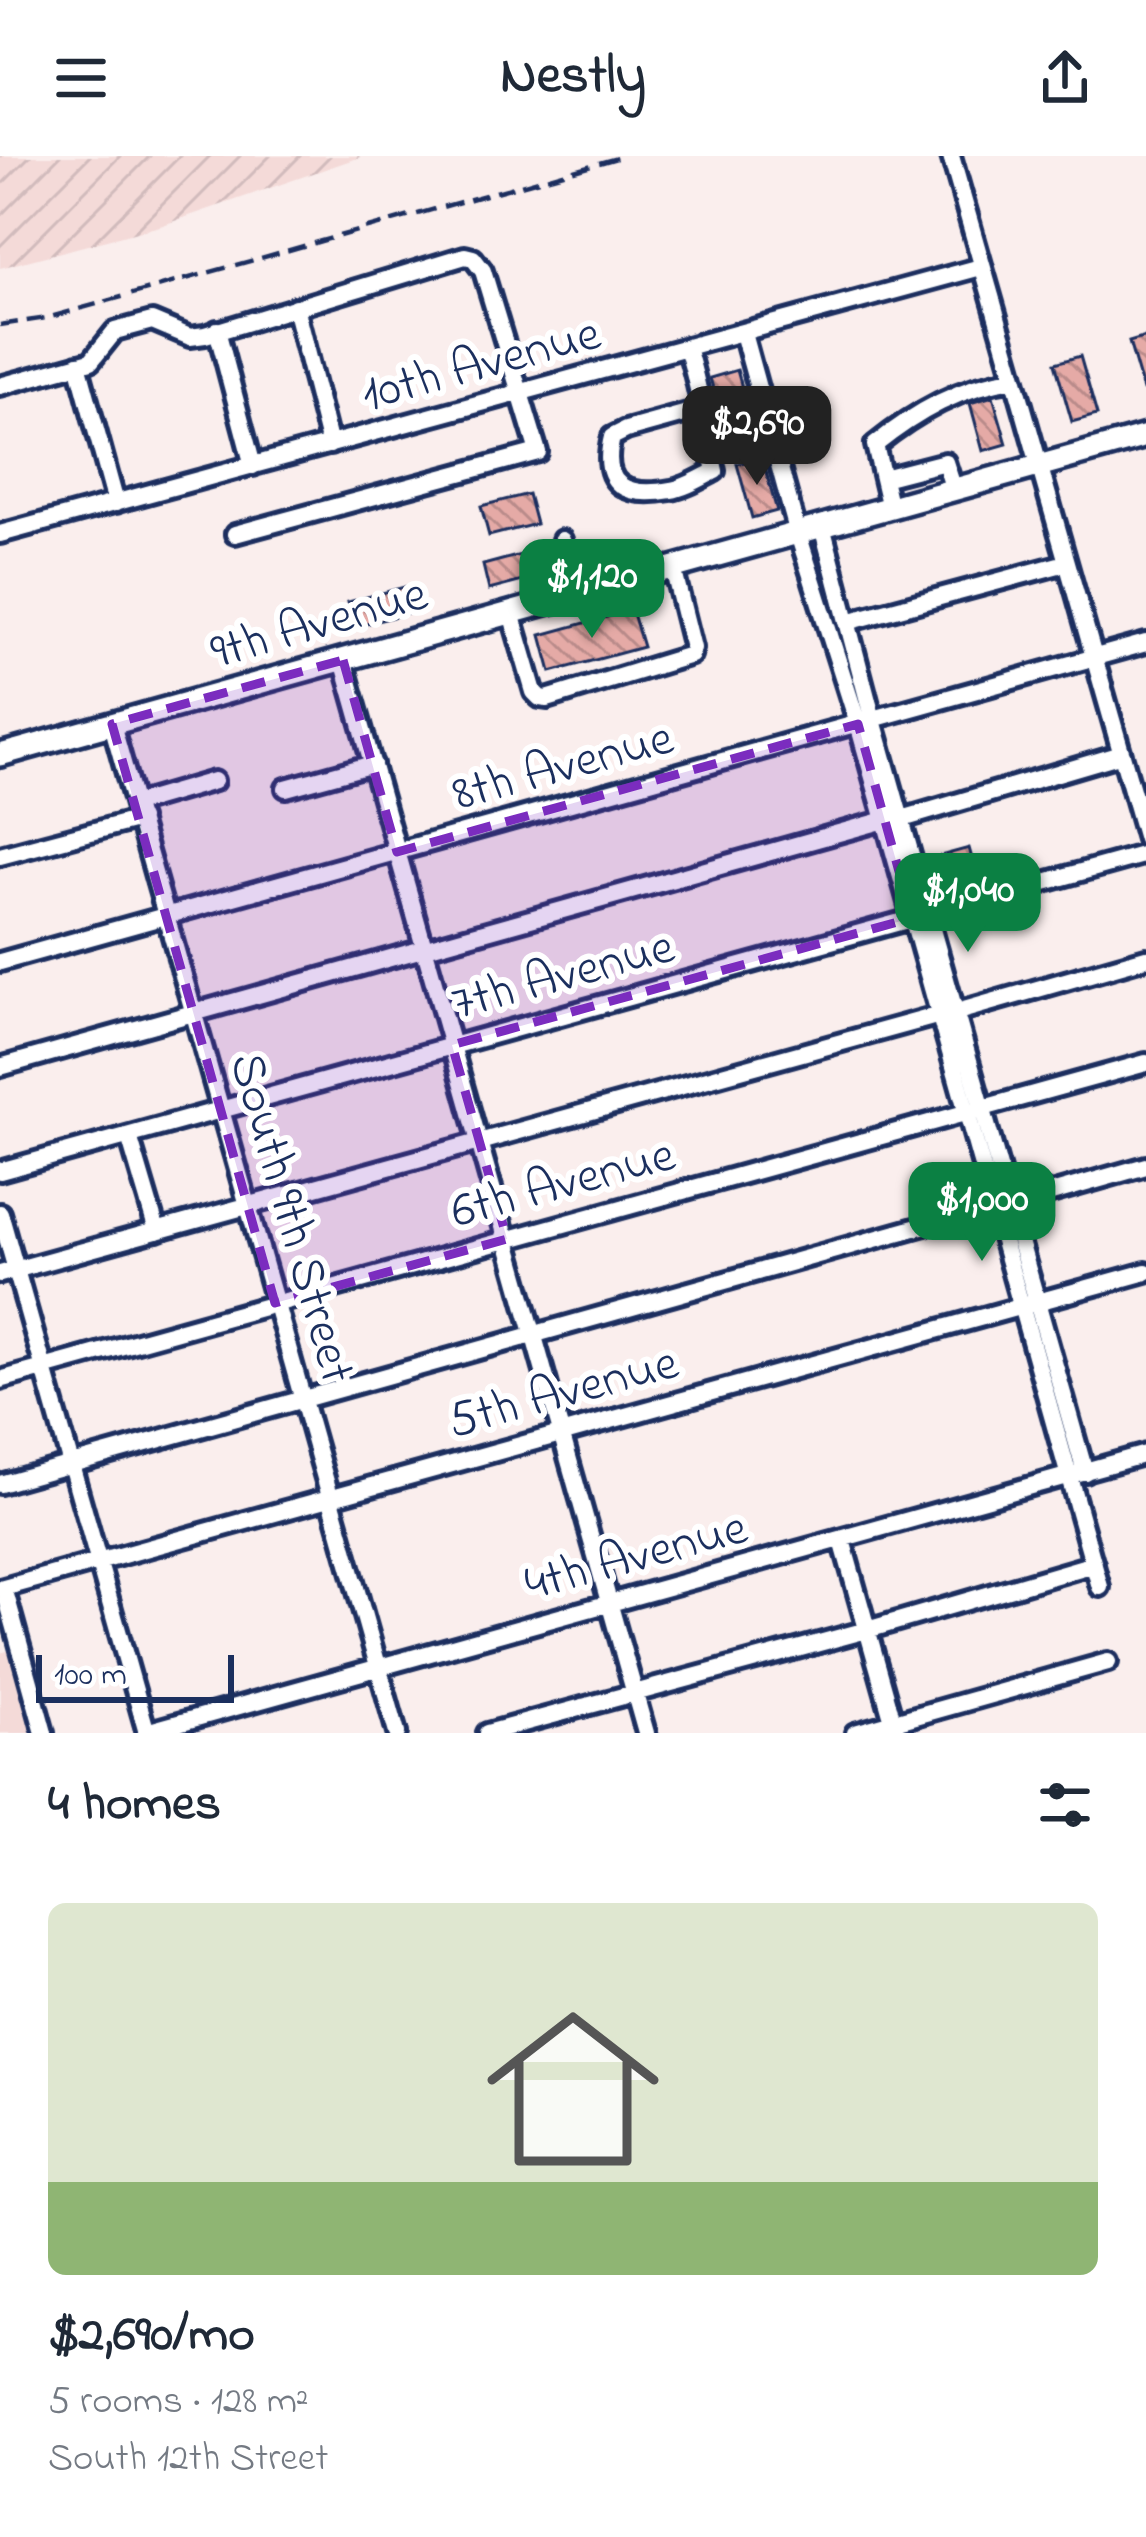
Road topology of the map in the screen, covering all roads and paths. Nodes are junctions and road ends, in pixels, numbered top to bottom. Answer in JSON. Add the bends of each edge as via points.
{"nodes":[{"id":1,"x":951,"y":156,"type":"edge"},
{"id":2,"x":981,"y":267,"type":"junction"},
{"id":3,"x":295,"y":307,"type":"junction"},
{"id":4,"x":217,"y":330,"type":"junction"},
{"id":5,"x":743,"y":333,"type":"junction"},
{"id":6,"x":687,"y":348,"type":"junction"},
{"id":7,"x":78,"y":364,"type":"junction"},
{"id":8,"x":1014,"y":379,"type":"junction"},
{"id":9,"x":0,"y":386,"type":"edge"},
{"id":10,"x":521,"y":393,"type":"junction"},
{"id":11,"x":702,"y":409,"type":"junction"},
{"id":12,"x":1146,"y":438,"type":"edge"},
{"id":13,"x":330,"y":445,"type":"junction"},
{"id":14,"x":253,"y":466,"type":"junction"},
{"id":15,"x":1039,"y":466,"type":"junction"},
{"id":16,"x":883,"y":478,"type":"junction"},
{"id":17,"x":954,"y":490,"type":"junction"},
{"id":18,"x":116,"y":502,"type":"junction"},
{"id":19,"x":890,"y":508,"type":"junction"},
{"id":20,"x":822,"y":526,"type":"junction"},
{"id":21,"x":0,"y":534,"type":"edge"},
{"id":22,"x":235,"y":534,"type":"dead end"},
{"id":23,"x":798,"y":534,"type":"junction"},
{"id":24,"x":562,"y":540,"type":"dead end"},
{"id":25,"x":1066,"y":563,"type":"junction"},
{"id":26,"x":673,"y":568,"type":"junction"},
{"id":27,"x":578,"y":595,"type":"junction"},
{"id":28,"x":512,"y":613,"type":"junction"},
{"id":29,"x":847,"y":622,"type":"junction"},
{"id":30,"x":1146,"y":643,"type":"edge"},
{"id":31,"x":1093,"y":658,"type":"junction"},
{"id":32,"x":343,"y":660,"type":"junction"},
{"id":33,"x":866,"y":722,"type":"junction"},
{"id":34,"x":112,"y":724,"type":"junction"},
{"id":35,"x":1122,"y":754,"type":"junction"},
{"id":36,"x":0,"y":755,"type":"edge"},
{"id":37,"x":373,"y":764,"type":"junction"},
{"id":38,"x":214,"y":781,"type":"dead end"},
{"id":39,"x":286,"y":788,"type":"dead end"},
{"id":40,"x":137,"y":811,"type":"junction"},
{"id":41,"x":894,"y":820,"type":"junction"},
{"id":42,"x":1146,"y":839,"type":"edge"},
{"id":43,"x":397,"y":852,"type":"junction"},
{"id":44,"x":1146,"y":854,"type":"edge"},
{"id":45,"x":0,"y":856,"type":"edge"},
{"id":46,"x":166,"y":916,"type":"junction"},
{"id":47,"x":921,"y":916,"type":"junction"},
{"id":48,"x":424,"y":949,"type":"junction"},
{"id":49,"x":1146,"y":958,"type":"edge"},
{"id":50,"x":0,"y":962,"type":"edge"},
{"id":51,"x":193,"y":1012,"type":"junction"},
{"id":52,"x":948,"y":1013,"type":"junction"},
{"id":53,"x":452,"y":1046,"type":"junction"},
{"id":54,"x":1146,"y":1063,"type":"edge"},
{"id":55,"x":0,"y":1067,"type":"edge"},
{"id":56,"x":221,"y":1110,"type":"junction"},
{"id":57,"x":975,"y":1110,"type":"junction"},
{"id":58,"x":129,"y":1136,"type":"junction"},
{"id":59,"x":478,"y":1140,"type":"junction"},
{"id":60,"x":1146,"y":1166,"type":"edge"},
{"id":61,"x":0,"y":1171,"type":"edge"},
{"id":62,"x":248,"y":1205,"type":"junction"},
{"id":63,"x":1001,"y":1206,"type":"junction"},
{"id":64,"x":0,"y":1213,"type":"edge"},
{"id":65,"x":157,"y":1231,"type":"junction"},
{"id":66,"x":506,"y":1239,"type":"junction"},
{"id":67,"x":8,"y":1272,"type":"edge"},
{"id":68,"x":1146,"y":1272,"type":"edge"},
{"id":69,"x":275,"y":1303,"type":"junction"},
{"id":70,"x":1029,"y":1305,"type":"junction"},
{"id":71,"x":534,"y":1334,"type":"junction"},
{"id":72,"x":44,"y":1368,"type":"junction"},
{"id":73,"x":0,"y":1380,"type":"edge"},
{"id":74,"x":302,"y":1399,"type":"junction"},
{"id":75,"x":562,"y":1432,"type":"junction"},
{"id":76,"x":1146,"y":1454,"type":"edge"},
{"id":77,"x":71,"y":1463,"type":"junction"},
{"id":78,"x":1077,"y":1474,"type":"junction"},
{"id":79,"x":0,"y":1484,"type":"edge"},
{"id":80,"x":330,"y":1496,"type":"junction"},
{"id":81,"x":842,"y":1540,"type":"junction"},
{"id":82,"x":99,"y":1561,"type":"junction"},
{"id":83,"x":1094,"y":1564,"type":"junction"},
{"id":84,"x":2,"y":1588,"type":"edge"},
{"id":85,"x":1100,"y":1588,"type":"dead end"},
{"id":86,"x":610,"y":1604,"type":"junction"},
{"id":87,"x":867,"y":1630,"type":"junction"},
{"id":88,"x":1108,"y":1662,"type":"dead end"},
{"id":89,"x":378,"y":1668,"type":"junction"},
{"id":90,"x":634,"y":1692,"type":"junction"},
{"id":91,"x":894,"y":1728,"type":"edge"},
{"id":92,"x":147,"y":1732,"type":"edge"},
{"id":93,"x":44,"y":1733,"type":"edge"},
{"id":94,"x":397,"y":1733,"type":"edge"},
{"id":95,"x":488,"y":1733,"type":"edge"},
{"id":96,"x":646,"y":1733,"type":"edge"},
{"id":97,"x":855,"y":1733,"type":"edge"}],
"edges":[{"from":1,"to":2,"type":"street"},
{"from":2,"to":5,"type":"street","name":"10th Avenue"},
{"from":2,"to":8,"type":"street"},
{"from":3,"to":4,"type":"street"},
{"from":3,"to":10,"type":"street","via":[[473,258]]},
{"from":3,"to":13,"type":"street"},
{"from":4,"to":7,"type":"street","via":[[190,337],[152,321],[115,331],[91,361]]},
{"from":4,"to":14,"type":"street"},
{"from":5,"to":6,"type":"street","name":"10th Avenue"},
{"from":5,"to":23,"type":"street"},
{"from":6,"to":10,"type":"street","name":"10th Avenue"},
{"from":6,"to":11,"type":"street"},
{"from":7,"to":9,"type":"street"},
{"from":7,"to":18,"type":"street"},
{"from":8,"to":15,"type":"street"},
{"from":8,"to":16,"type":"street","via":[[960,393],[898,426],[875,445]]},
{"from":10,"to":13,"type":"street","name":"10th Avenue"},
{"from":10,"to":22,"type":"street","via":[[538,452]]},
{"from":11,"to":11,"type":"street","via":[[715,471],[674,490],[628,491],[615,482],[606,460],[612,437]]},
{"from":12,"to":15,"type":"main road","name":"9th Avenue"},
{"from":13,"to":14,"type":"street","name":"10th Avenue"},
{"from":14,"to":18,"type":"street","name":"10th Avenue"},
{"from":15,"to":17,"type":"main road","name":"9th Avenue"},
{"from":15,"to":25,"type":"street"},
{"from":16,"to":17,"type":"street","via":[[945,462]]},
{"from":16,"to":19,"type":"street"},
{"from":17,"to":19,"type":"main road","name":"9th Avenue"},
{"from":18,"to":21,"type":"street","name":"10th Avenue"},
{"from":19,"to":20,"type":"main road","name":"9th Avenue"},
{"from":20,"to":23,"type":"main road","name":"9th Avenue"},
{"from":20,"to":29,"type":"street"},
{"from":23,"to":26,"type":"main road","name":"9th Avenue"},
{"from":23,"to":33,"type":"street"},
{"from":24,"to":27,"type":"street"},
{"from":25,"to":29,"type":"street"},
{"from":25,"to":31,"type":"street"},
{"from":26,"to":27,"type":"main road","name":"9th Avenue"},
{"from":26,"to":28,"type":"street","via":[[692,655],[547,699],[534,692]]},
{"from":27,"to":28,"type":"main road","name":"9th Avenue"},
{"from":28,"to":32,"type":"main road","name":"9th Avenue"},
{"from":29,"to":33,"type":"street"},
{"from":30,"to":31,"type":"street","name":"8th Avenue"},
{"from":31,"to":33,"type":"street","name":"8th Avenue"},
{"from":31,"to":35,"type":"street"},
{"from":32,"to":34,"type":"main road","name":"9th Avenue"},
{"from":32,"to":37,"type":"street"},
{"from":33,"to":41,"type":"street"},
{"from":33,"to":43,"type":"street","name":"8th Avenue"},
{"from":34,"to":36,"type":"main road","name":"9th Avenue"},
{"from":34,"to":40,"type":"street","name":"South 9th Street"},
{"from":35,"to":41,"type":"street"},
{"from":35,"to":42,"type":"street"},
{"from":37,"to":39,"type":"street"},
{"from":37,"to":43,"type":"street"},
{"from":38,"to":40,"type":"street"},
{"from":40,"to":45,"type":"street"},
{"from":40,"to":46,"type":"street","name":"South 9th Street"},
{"from":41,"to":47,"type":"street"},
{"from":41,"to":48,"type":"street"},
{"from":43,"to":46,"type":"street","name":"8th Avenue"},
{"from":43,"to":48,"type":"street"},
{"from":44,"to":47,"type":"street","name":"7th Avenue"},
{"from":46,"to":50,"type":"street","name":"8th Avenue"},
{"from":46,"to":51,"type":"street","name":"South 9th Street"},
{"from":47,"to":52,"type":"street"},
{"from":47,"to":53,"type":"street","name":"7th Avenue"},
{"from":48,"to":51,"type":"street"},
{"from":48,"to":53,"type":"street"},
{"from":49,"to":52,"type":"street"},
{"from":51,"to":55,"type":"street"},
{"from":51,"to":56,"type":"street","name":"South 9th Street"},
{"from":52,"to":57,"type":"street"},
{"from":52,"to":59,"type":"street"},
{"from":53,"to":56,"type":"street","name":"7th Avenue"},
{"from":53,"to":59,"type":"street"},
{"from":54,"to":57,"type":"street","name":"6th Avenue"},
{"from":56,"to":58,"type":"street","name":"7th Avenue"},
{"from":56,"to":62,"type":"street","name":"South 9th Street"},
{"from":57,"to":63,"type":"street"},
{"from":57,"to":66,"type":"street","name":"6th Avenue"},
{"from":58,"to":61,"type":"street","name":"7th Avenue"},
{"from":58,"to":65,"type":"street"},
{"from":59,"to":62,"type":"street"},
{"from":59,"to":66,"type":"street"},
{"from":60,"to":63,"type":"street"},
{"from":62,"to":65,"type":"street"},
{"from":62,"to":69,"type":"street","name":"South 9th Street"},
{"from":63,"to":70,"type":"street"},
{"from":63,"to":71,"type":"street"},
{"from":64,"to":67,"type":"street"},
{"from":65,"to":67,"type":"street"},
{"from":66,"to":69,"type":"street","name":"6th Avenue"},
{"from":66,"to":71,"type":"street"},
{"from":67,"to":72,"type":"street"},
{"from":68,"to":70,"type":"street","name":"5th Avenue"},
{"from":69,"to":72,"type":"street","name":"6th Avenue"},
{"from":69,"to":74,"type":"street","name":"South 9th Street"},
{"from":70,"to":75,"type":"street","name":"5th Avenue"},
{"from":70,"to":78,"type":"street"},
{"from":71,"to":74,"type":"street"},
{"from":71,"to":75,"type":"street"},
{"from":72,"to":73,"type":"street","name":"6th Avenue"},
{"from":72,"to":77,"type":"street"},
{"from":74,"to":77,"type":"street"},
{"from":74,"to":80,"type":"street","name":"South 9th Street"},
{"from":75,"to":80,"type":"street","name":"5th Avenue"},
{"from":75,"to":86,"type":"street"},
{"from":76,"to":78,"type":"street","name":"4th Avenue"},
{"from":77,"to":79,"type":"street"},
{"from":77,"to":82,"type":"street"},
{"from":78,"to":81,"type":"street","name":"4th Avenue"},
{"from":78,"to":83,"type":"street"},
{"from":80,"to":82,"type":"street","name":"5th Avenue"},
{"from":80,"to":89,"type":"street","name":"South 9th Street"},
{"from":81,"to":86,"type":"street","name":"4th Avenue"},
{"from":81,"to":87,"type":"street"},
{"from":82,"to":84,"type":"street","name":"5th Avenue"},
{"from":82,"to":92,"type":"street"},
{"from":83,"to":85,"type":"street"},
{"from":83,"to":87,"type":"street"},
{"from":84,"to":93,"type":"street"},
{"from":86,"to":89,"type":"street","name":"4th Avenue"},
{"from":86,"to":90,"type":"street"},
{"from":87,"to":90,"type":"street"},
{"from":87,"to":91,"type":"street"},
{"from":88,"to":91,"type":"street"},
{"from":89,"to":92,"type":"street","name":"4th Avenue"},
{"from":89,"to":94,"type":"street","name":"South 9th Street"},
{"from":90,"to":95,"type":"street"},
{"from":90,"to":96,"type":"street"},
{"from":91,"to":97,"type":"street"}]}
